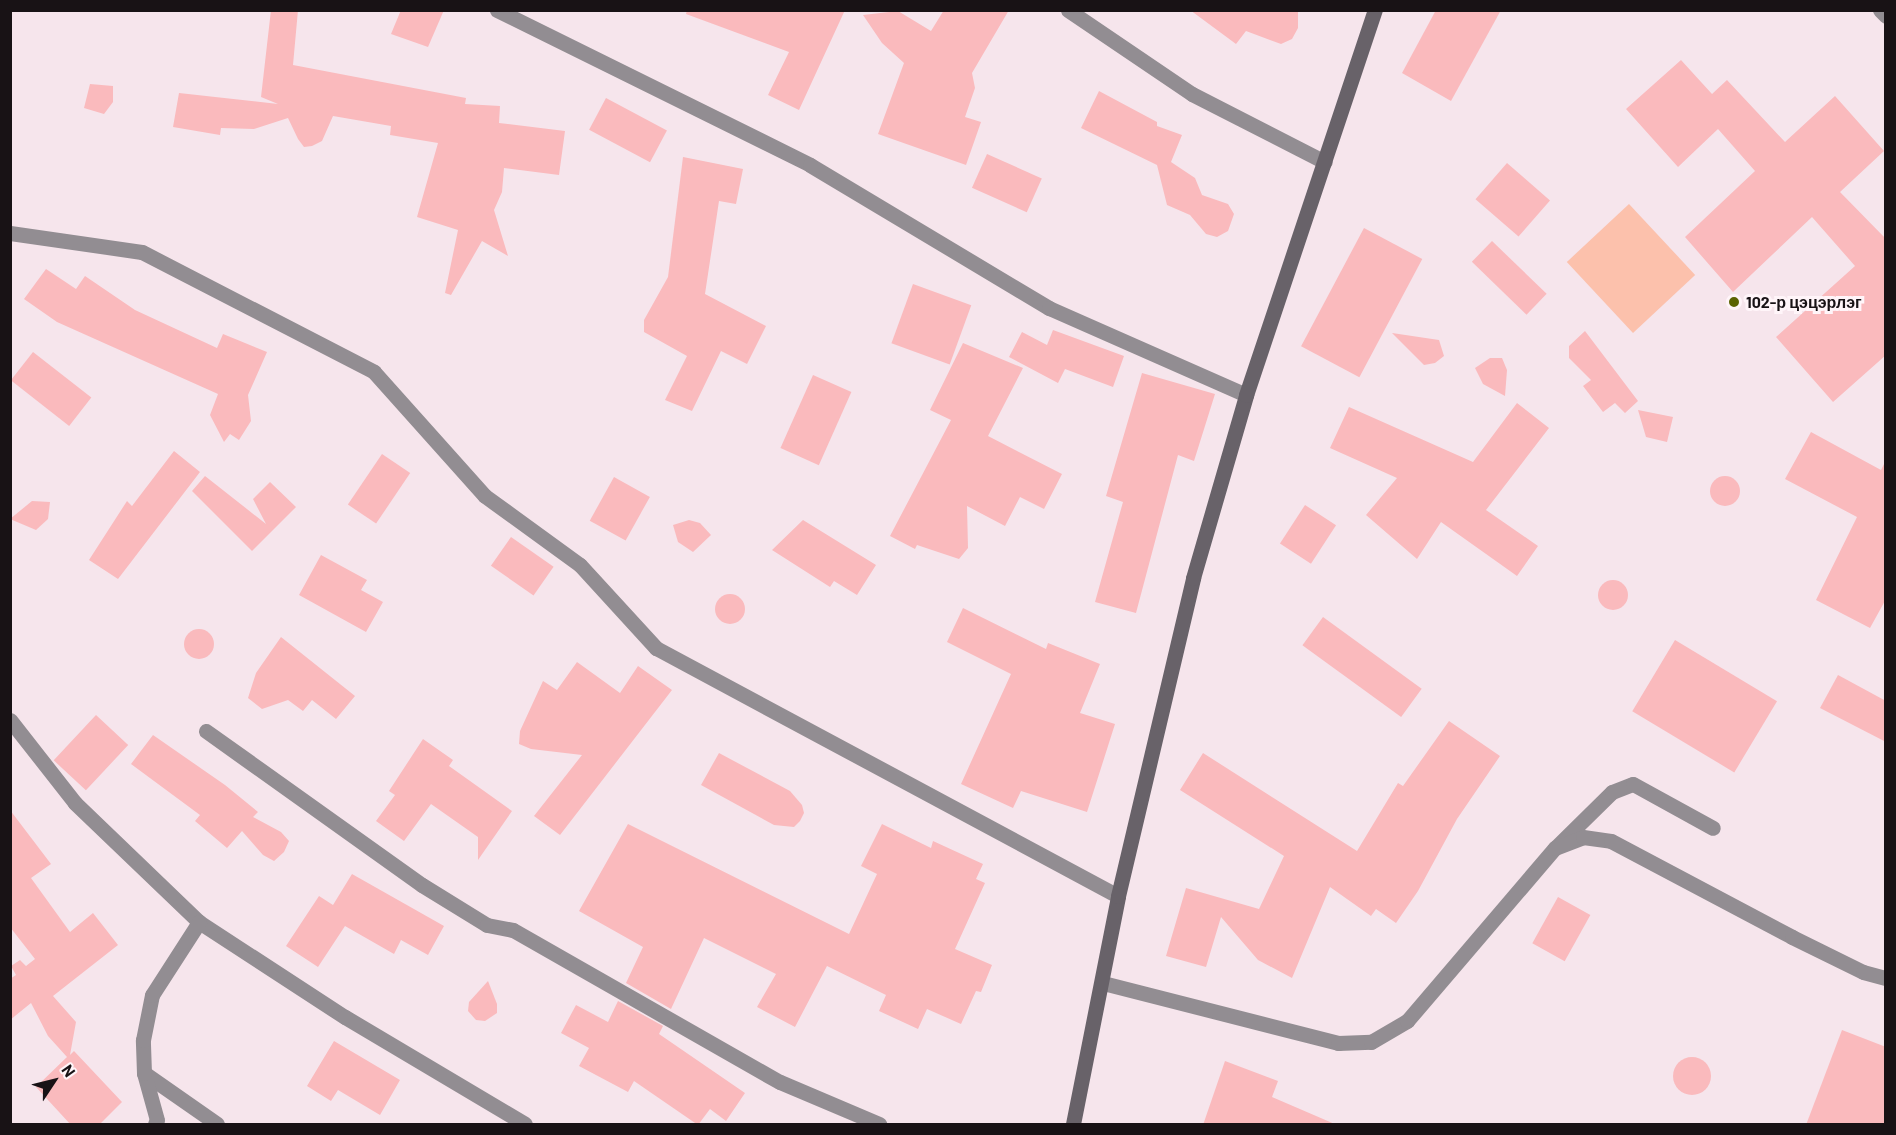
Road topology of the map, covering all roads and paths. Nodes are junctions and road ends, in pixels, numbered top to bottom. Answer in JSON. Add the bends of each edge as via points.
{"nodes":[{"id":1,"x":497,"y":10,"type":"edge"},
{"id":2,"x":1068,"y":10,"type":"edge"},
{"id":3,"x":1880,"y":10,"type":"edge"},
{"id":4,"x":1371,"y":12,"type":"edge"},
{"id":5,"x":1886,"y":16,"type":"edge"},
{"id":6,"x":1325,"y":162,"type":"junction"},
{"id":7,"x":10,"y":233,"type":"edge"},
{"id":8,"x":1246,"y":394,"type":"junction"},
{"id":9,"x":10,"y":720,"type":"edge"},
{"id":10,"x":206,"y":730,"type":"dead end"},
{"id":11,"x":1713,"y":828,"type":"dead end"},
{"id":12,"x":1555,"y":848,"type":"junction"},
{"id":13,"x":1118,"y":896,"type":"junction"},
{"id":14,"x":199,"y":922,"type":"junction"},
{"id":15,"x":1886,"y":978,"type":"edge"},
{"id":16,"x":1102,"y":983,"type":"junction"},
{"id":17,"x":144,"y":1073,"type":"junction"},
{"id":18,"x":155,"y":1125,"type":"edge"},
{"id":19,"x":217,"y":1125,"type":"edge"},
{"id":20,"x":525,"y":1125,"type":"edge"},
{"id":21,"x":879,"y":1125,"type":"edge"},
{"id":22,"x":1073,"y":1125,"type":"edge"}],
"edges":[{"from":1,"to":8,"type":"street","via":[[810,165],[1049,308]]},
{"from":2,"to":6,"type":"street","via":[[1192,94]]},
{"from":3,"to":5,"type":"street"},
{"from":4,"to":6,"type":"main road"},
{"from":6,"to":8,"type":"main road"},
{"from":7,"to":13,"type":"street","via":[[141,252],[374,372],[485,496],[580,565],[656,648]]},
{"from":8,"to":13,"type":"main road","via":[[1170,663]]},
{"from":9,"to":14,"type":"street","via":[[75,803]]},
{"from":10,"to":21,"type":"street","via":[[422,885],[487,925],[513,930],[780,1082]]},
{"from":11,"to":12,"type":"street","via":[[1633,784],[1612,792]]},
{"from":12,"to":15,"type":"street","via":[[1583,837],[1611,841],[1792,937],[1863,972]]},
{"from":12,"to":16,"type":"street","via":[[1407,1021],[1371,1042],[1338,1043]]},
{"from":13,"to":16,"type":"main road"},
{"from":14,"to":17,"type":"street","via":[[152,996],[143,1040]]},
{"from":14,"to":20,"type":"street","via":[[345,1017]]},
{"from":16,"to":22,"type":"main road"},
{"from":17,"to":18,"type":"street"},
{"from":17,"to":19,"type":"street"}]}
